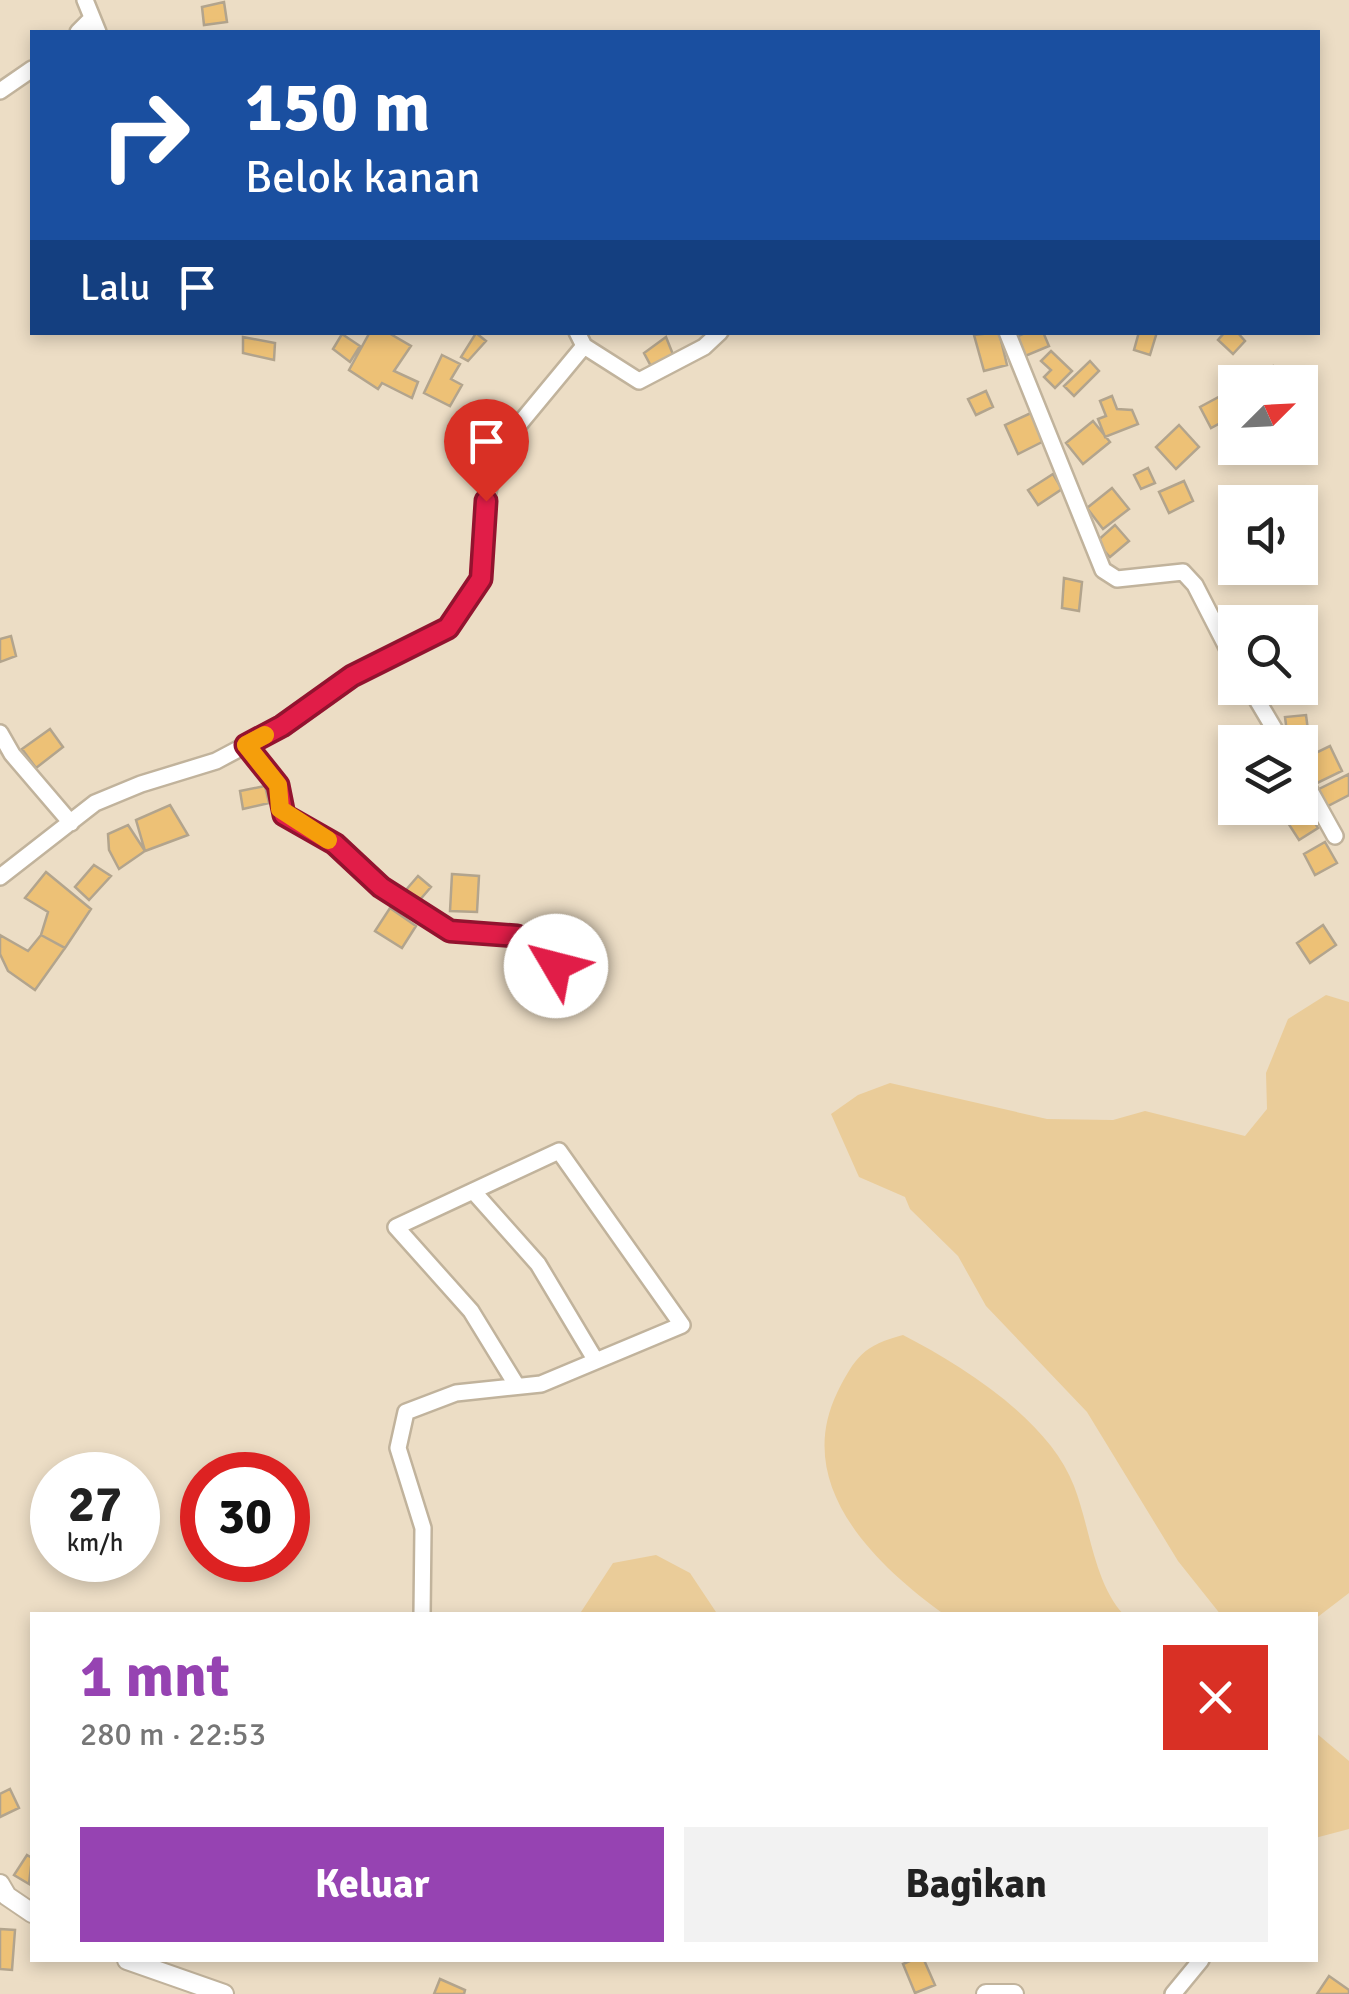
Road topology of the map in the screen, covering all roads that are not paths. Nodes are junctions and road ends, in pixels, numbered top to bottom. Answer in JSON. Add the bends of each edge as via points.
{"nodes":[{"id":1,"x":85,"y":0,"type":"edge"},
{"id":2,"x":95,"y":26,"type":"edge"},
{"id":3,"x":30,"y":70,"type":"edge"},
{"id":4,"x":0,"y":91,"type":"edge"},
{"id":5,"x":717,"y":335,"type":"edge"},
{"id":6,"x":1009,"y":335,"type":"edge"},
{"id":7,"x":581,"y":339,"type":"edge"},
{"id":8,"x":1218,"y":629,"type":"edge"},
{"id":9,"x":0,"y":733,"type":"edge"},
{"id":10,"x":246,"y":745,"type":"junction"},
{"id":11,"x":1318,"y":805,"type":"edge"},
{"id":12,"x":70,"y":823,"type":"junction"},
{"id":13,"x":1335,"y":836,"type":"dead end"},
{"id":14,"x":0,"y":877,"type":"edge"},
{"id":15,"x":567,"y":976,"type":"dead end"},
{"id":16,"x":473,"y":1192,"type":"junction"},
{"id":17,"x":596,"y":1361,"type":"junction"},
{"id":18,"x":517,"y":1386,"type":"junction"},
{"id":19,"x":422,"y":1612,"type":"edge"},
{"id":20,"x":0,"y":1884,"type":"edge"},
{"id":21,"x":30,"y":1912,"type":"edge"},
{"id":22,"x":134,"y":1962,"type":"edge"},
{"id":23,"x":1199,"y":1962,"type":"edge"},
{"id":24,"x":224,"y":1994,"type":"edge"},
{"id":25,"x":986,"y":1994,"type":"edge"},
{"id":26,"x":1014,"y":1994,"type":"edge"},
{"id":27,"x":1173,"y":1994,"type":"edge"}],
"edges":[{"from":1,"to":2,"type":"street"},
{"from":3,"to":4,"type":"street"},
{"from":5,"to":7,"type":"street","via":[[639,381]]},
{"from":6,"to":8,"type":"street","via":[[1103,570],[1117,579],[1183,572]]},
{"from":7,"to":10,"type":"street","via":[[497,452],[481,579],[460,615]]},
{"from":9,"to":12,"type":"street"},
{"from":10,"to":12,"type":"street","via":[[95,803]]},
{"from":10,"to":15,"type":"street","via":[[278,785],[284,815],[335,844],[408,906],[450,931],[517,936]]},
{"from":11,"to":13,"type":"street"},
{"from":12,"to":14,"type":"street"},
{"from":16,"to":17,"type":"street","via":[[538,1264]]},
{"from":16,"to":17,"type":"street","via":[[559,1151],[611,1219],[682,1325]]},
{"from":16,"to":18,"type":"street","via":[[396,1227],[471,1311]]},
{"from":17,"to":18,"type":"street","via":[[541,1384]]},
{"from":18,"to":19,"type":"street","via":[[456,1393],[406,1412],[398,1448],[423,1528]]},
{"from":20,"to":21,"type":"street"},
{"from":22,"to":24,"type":"street"},
{"from":23,"to":27,"type":"street"},
{"from":25,"to":26,"type":"street"}]}
